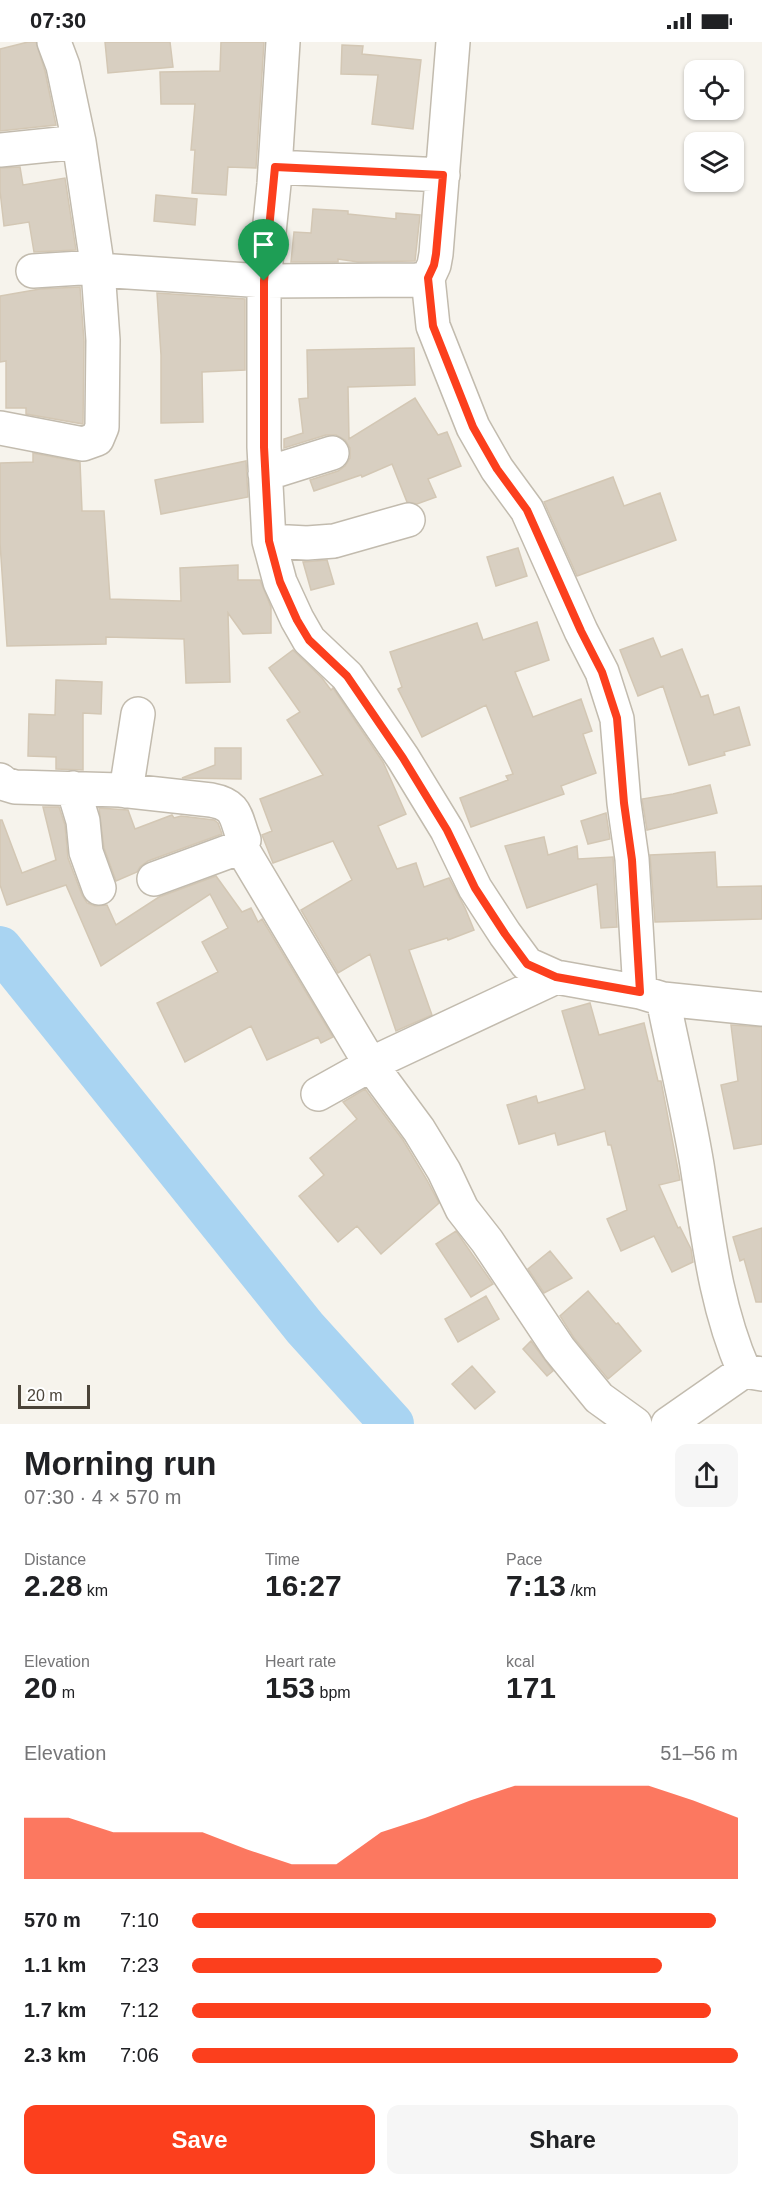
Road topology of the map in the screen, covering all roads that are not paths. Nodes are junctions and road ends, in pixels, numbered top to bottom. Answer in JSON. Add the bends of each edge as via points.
{"nodes":[{"id":1,"x":54,"y":42,"type":"edge"},
{"id":2,"x":283,"y":42,"type":"edge"},
{"id":3,"x":453,"y":42,"type":"edge"},
{"id":4,"x":79,"y":142,"type":"junction"},
{"id":5,"x":0,"y":150,"type":"edge"},
{"id":6,"x":275,"y":167,"type":"junction"},
{"id":7,"x":443,"y":175,"type":"junction"},
{"id":8,"x":98,"y":268,"type":"junction"},
{"id":9,"x":33,"y":271,"type":"dead end"},
{"id":10,"x":428,"y":278,"type":"junction"},
{"id":11,"x":264,"y":281,"type":"junction"},
{"id":12,"x":0,"y":428,"type":"edge"},
{"id":13,"x":332,"y":453,"type":"dead end"},
{"id":14,"x":265,"y":474,"type":"junction"},
{"id":15,"x":408,"y":520,"type":"dead end"},
{"id":16,"x":269,"y":541,"type":"junction"},
{"id":17,"x":138,"y":714,"type":"dead end"},
{"id":18,"x":0,"y":780,"type":"edge"},
{"id":19,"x":73,"y":788,"type":"junction"},
{"id":20,"x":126,"y":791,"type":"junction"},
{"id":21,"x":241,"y":847,"type":"junction"},
{"id":22,"x":154,"y":879,"type":"dead end"},
{"id":23,"x":99,"y":888,"type":"dead end"},
{"id":24,"x":556,"y":977,"type":"junction"},
{"id":25,"x":651,"y":996,"type":"junction"},
{"id":26,"x":762,"y":1009,"type":"edge"},
{"id":27,"x":371,"y":1065,"type":"junction"},
{"id":28,"x":318,"y":1094,"type":"dead end"},
{"id":29,"x":753,"y":1372,"type":"edge"},
{"id":30,"x":635,"y":1424,"type":"edge"},
{"id":31,"x":668,"y":1424,"type":"edge"}],
"edges":[{"from":1,"to":4,"type":"street"},
{"from":2,"to":6,"type":"street"},
{"from":3,"to":7,"type":"street"},
{"from":4,"to":5,"type":"street"},
{"from":4,"to":8,"type":"street"},
{"from":6,"to":7,"type":"street"},
{"from":6,"to":11,"type":"street"},
{"from":7,"to":10,"type":"street","via":[[436,254]]},
{"from":8,"to":9,"type":"street"},
{"from":8,"to":11,"type":"street"},
{"from":8,"to":12,"type":"street","via":[[103,340],[102,427],[97,439],[83,444]]},
{"from":10,"to":11,"type":"street"},
{"from":10,"to":25,"type":"street","via":[[433,326],[473,427],[527,510],[602,672],[617,718],[624,803]]},
{"from":11,"to":14,"type":"street"},
{"from":13,"to":14,"type":"street"},
{"from":14,"to":16,"type":"street"},
{"from":15,"to":16,"type":"street","via":[[327,542]]},
{"from":16,"to":24,"type":"street","via":[[280,582],[309,640],[347,676],[403,758],[505,934],[527,964]]},
{"from":17,"to":20,"type":"street"},
{"from":18,"to":19,"type":"street","via":[[15,787]]},
{"from":19,"to":20,"type":"street"},
{"from":19,"to":23,"type":"street","via":[[83,821],[86,852]]},
{"from":20,"to":21,"type":"street","via":[[224,803],[231,807],[240,829],[244,840]]},
{"from":21,"to":22,"type":"street"},
{"from":21,"to":27,"type":"street"},
{"from":24,"to":25,"type":"street"},
{"from":24,"to":27,"type":"street"},
{"from":25,"to":26,"type":"street"},
{"from":25,"to":29,"type":"street","via":[[697,1163],[714,1275],[733,1347]]},
{"from":27,"to":28,"type":"street"},
{"from":27,"to":30,"type":"street","via":[[419,1130],[462,1209],[558,1349],[600,1398]]},
{"from":29,"to":31,"type":"street"}]}
